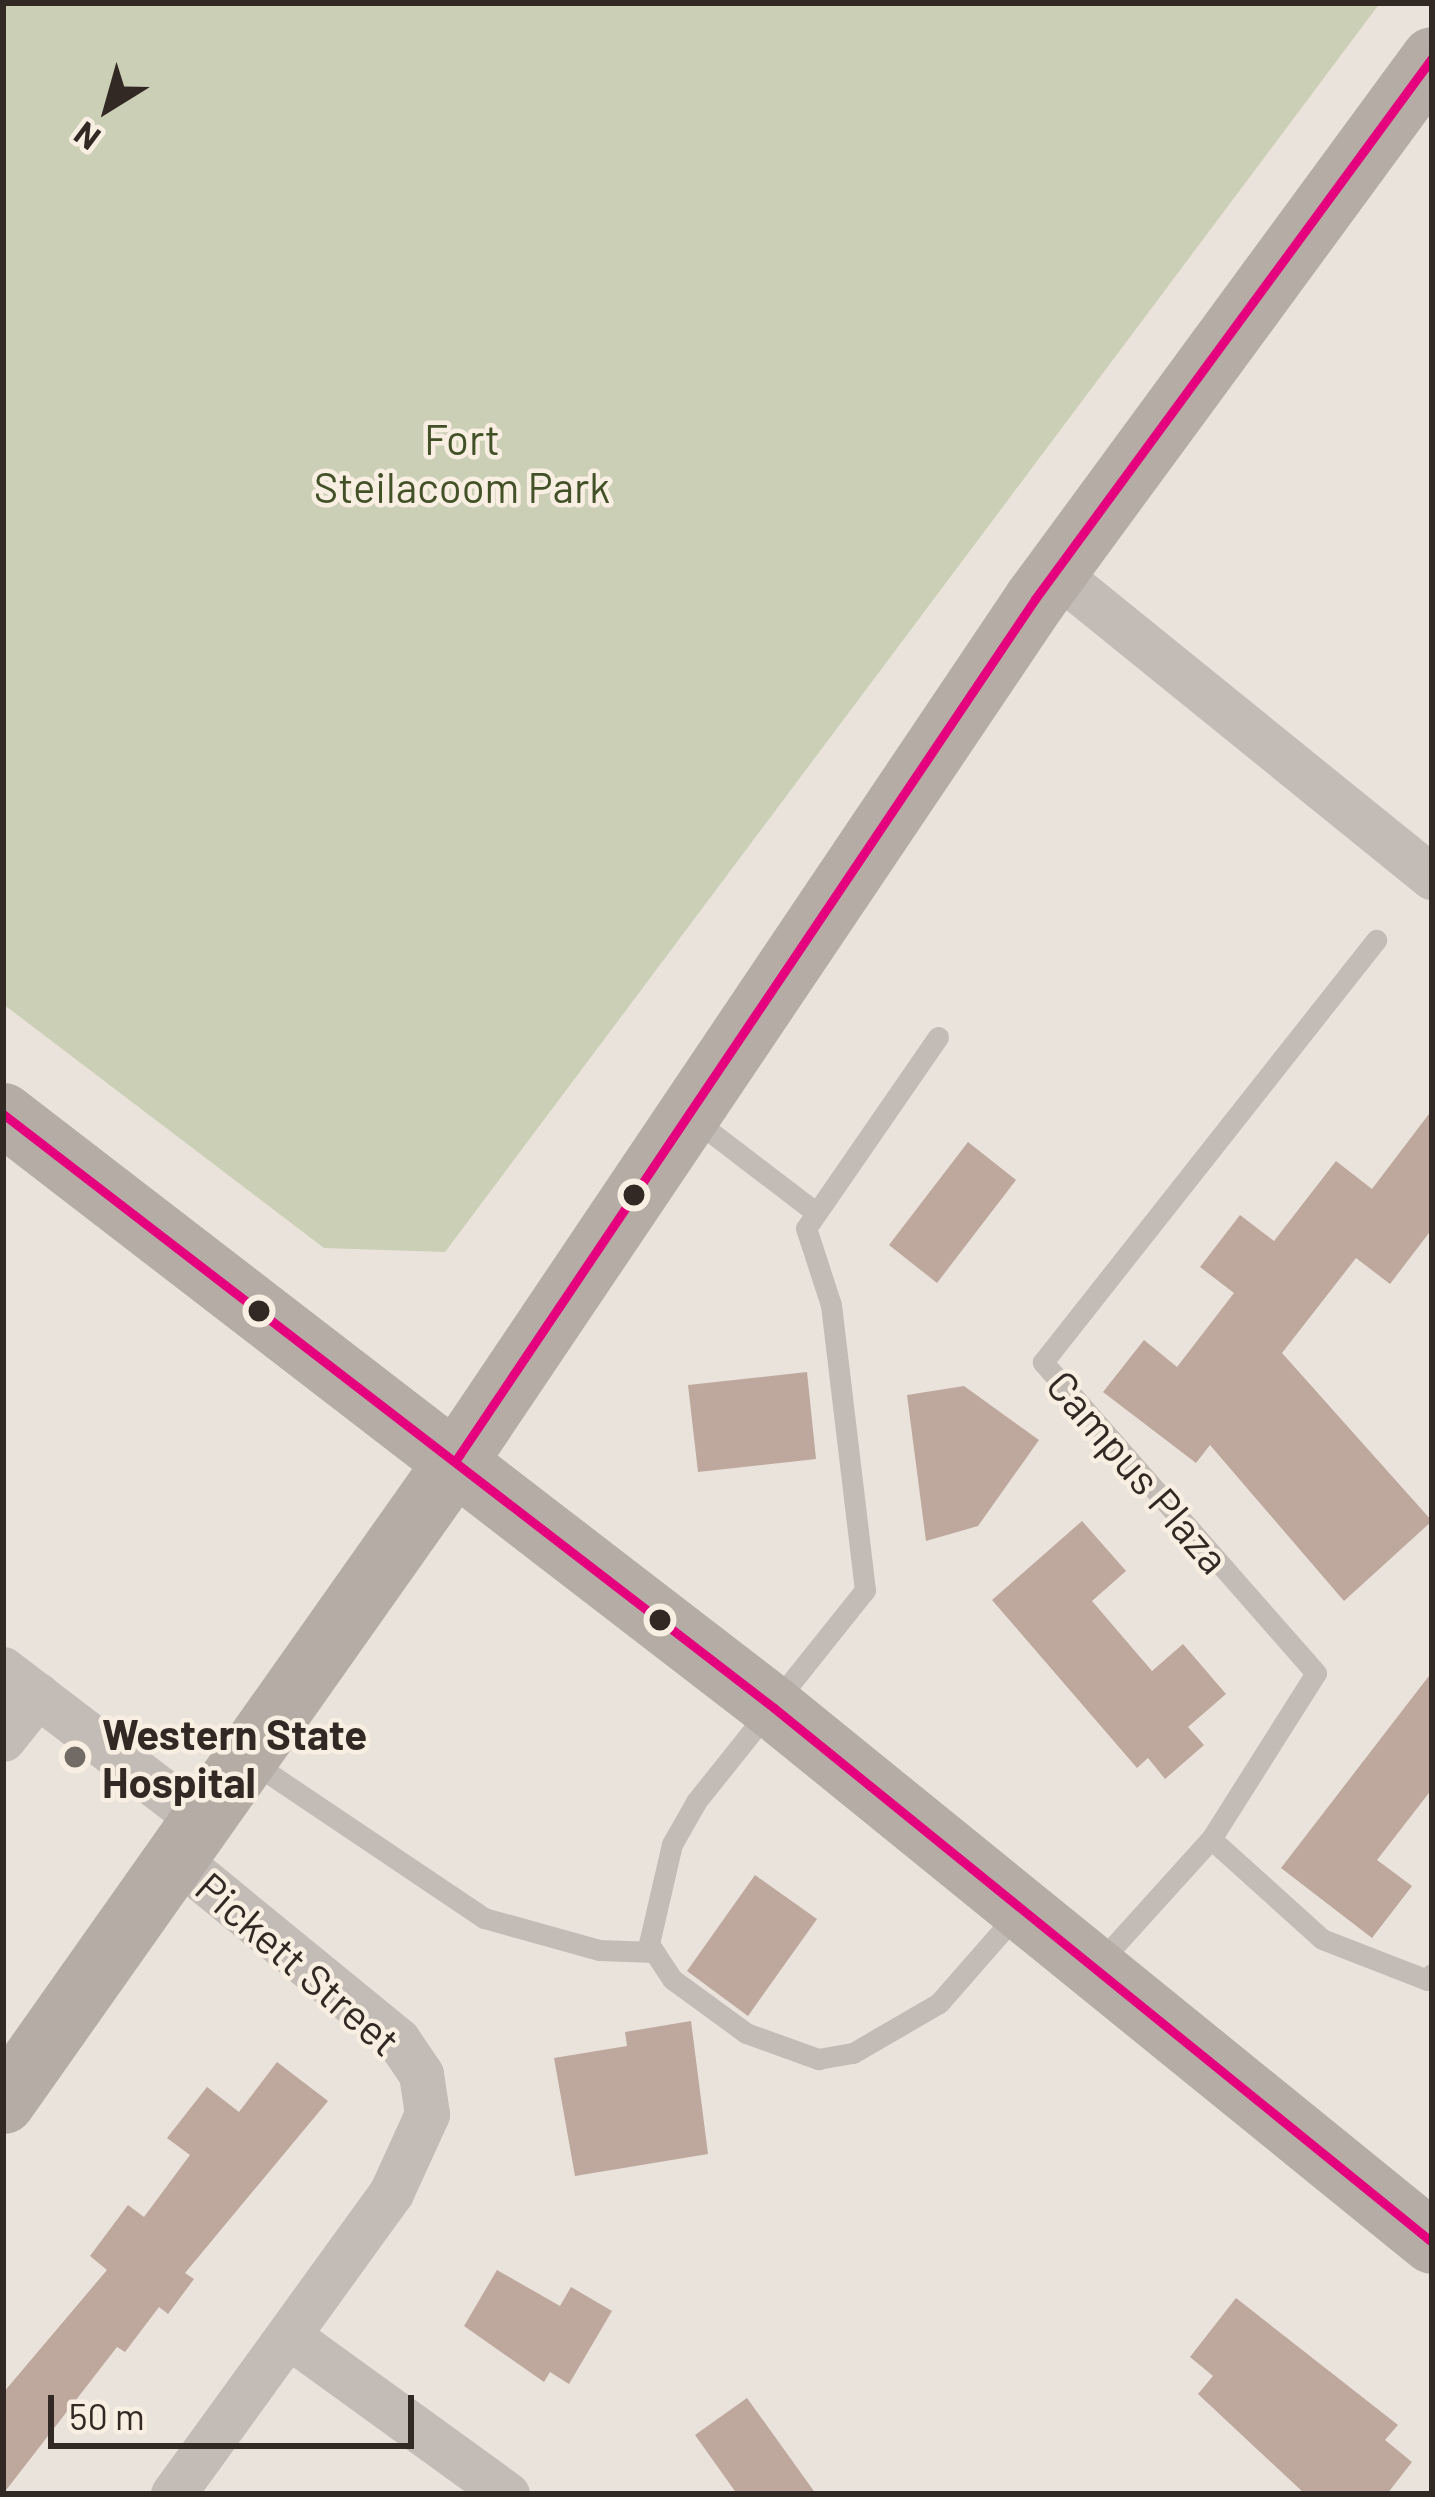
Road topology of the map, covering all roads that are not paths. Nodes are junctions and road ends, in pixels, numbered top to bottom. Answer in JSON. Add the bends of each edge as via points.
{"nodes":[{"id":1,"x":1432,"y":58,"type":"edge"},
{"id":2,"x":1055,"y":572,"type":"junction"},
{"id":3,"x":1432,"y":877,"type":"edge"},
{"id":4,"x":1376,"y":940,"type":"dead end"},
{"id":5,"x":938,"y":1037,"type":"dead end"},
{"id":6,"x":3,"y":1114,"type":"edge"},
{"id":7,"x":689,"y":1115,"type":"junction"},
{"id":8,"x":814,"y":1211,"type":"junction"},
{"id":9,"x":456,"y":1460,"type":"junction"},
{"id":10,"x":20,"y":1682,"type":"edge"},
{"id":11,"x":774,"y":1708,"type":"junction"},
{"id":12,"x":3,"y":1739,"type":"edge"},
{"id":13,"x":247,"y":1758,"type":"junction"},
{"id":14,"x":189,"y":1839,"type":"junction"},
{"id":15,"x":1211,"y":1839,"type":"junction"},
{"id":16,"x":1020,"y":1910,"type":"junction"},
{"id":17,"x":654,"y":1952,"type":"junction"},
{"id":18,"x":1093,"y":1970,"type":"junction"},
{"id":19,"x":1432,"y":1974,"type":"edge"},
{"id":20,"x":3,"y":2102,"type":"edge"},
{"id":21,"x":1432,"y":2242,"type":"edge"},
{"id":22,"x":290,"y":2336,"type":"junction"},
{"id":23,"x":173,"y":2494,"type":"edge"},
{"id":24,"x":507,"y":2494,"type":"edge"}],
"edges":[{"from":1,"to":2,"type":"street"},
{"from":2,"to":3,"type":"street"},
{"from":2,"to":7,"type":"street"},
{"from":4,"to":15,"type":"lane","name":"Campus Plaza","via":[[1043,1362],[1316,1673]]},
{"from":5,"to":8,"type":"lane"},
{"from":6,"to":9,"type":"street"},
{"from":7,"to":8,"type":"lane"},
{"from":7,"to":9,"type":"street"},
{"from":8,"to":11,"type":"lane","via":[[806,1228],[831,1306],[865,1590]]},
{"from":9,"to":11,"type":"street"},
{"from":9,"to":13,"type":"street"},
{"from":10,"to":12,"type":"street"},
{"from":10,"to":14,"type":"street","name":"Pickett Street"},
{"from":11,"to":16,"type":"street"},
{"from":11,"to":17,"type":"lane","via":[[672,1844]]},
{"from":13,"to":14,"type":"street"},
{"from":13,"to":17,"type":"lane","via":[[484,1918],[599,1950]]},
{"from":14,"to":20,"type":"street"},
{"from":14,"to":22,"type":"street","name":"Pickett Street","via":[[421,2074],[427,2114],[417,2148]]},
{"from":15,"to":18,"type":"lane","name":"Campus Plaza"},
{"from":15,"to":19,"type":"lane","via":[[1322,1939],[1427,1980]]},
{"from":16,"to":17,"type":"lane","via":[[939,2003],[853,2054],[818,2059],[746,2033],[672,1978]]},
{"from":16,"to":18,"type":"street"},
{"from":18,"to":21,"type":"street"},
{"from":22,"to":23,"type":"street","name":"Pickett Street"},
{"from":22,"to":24,"type":"street"}]}
